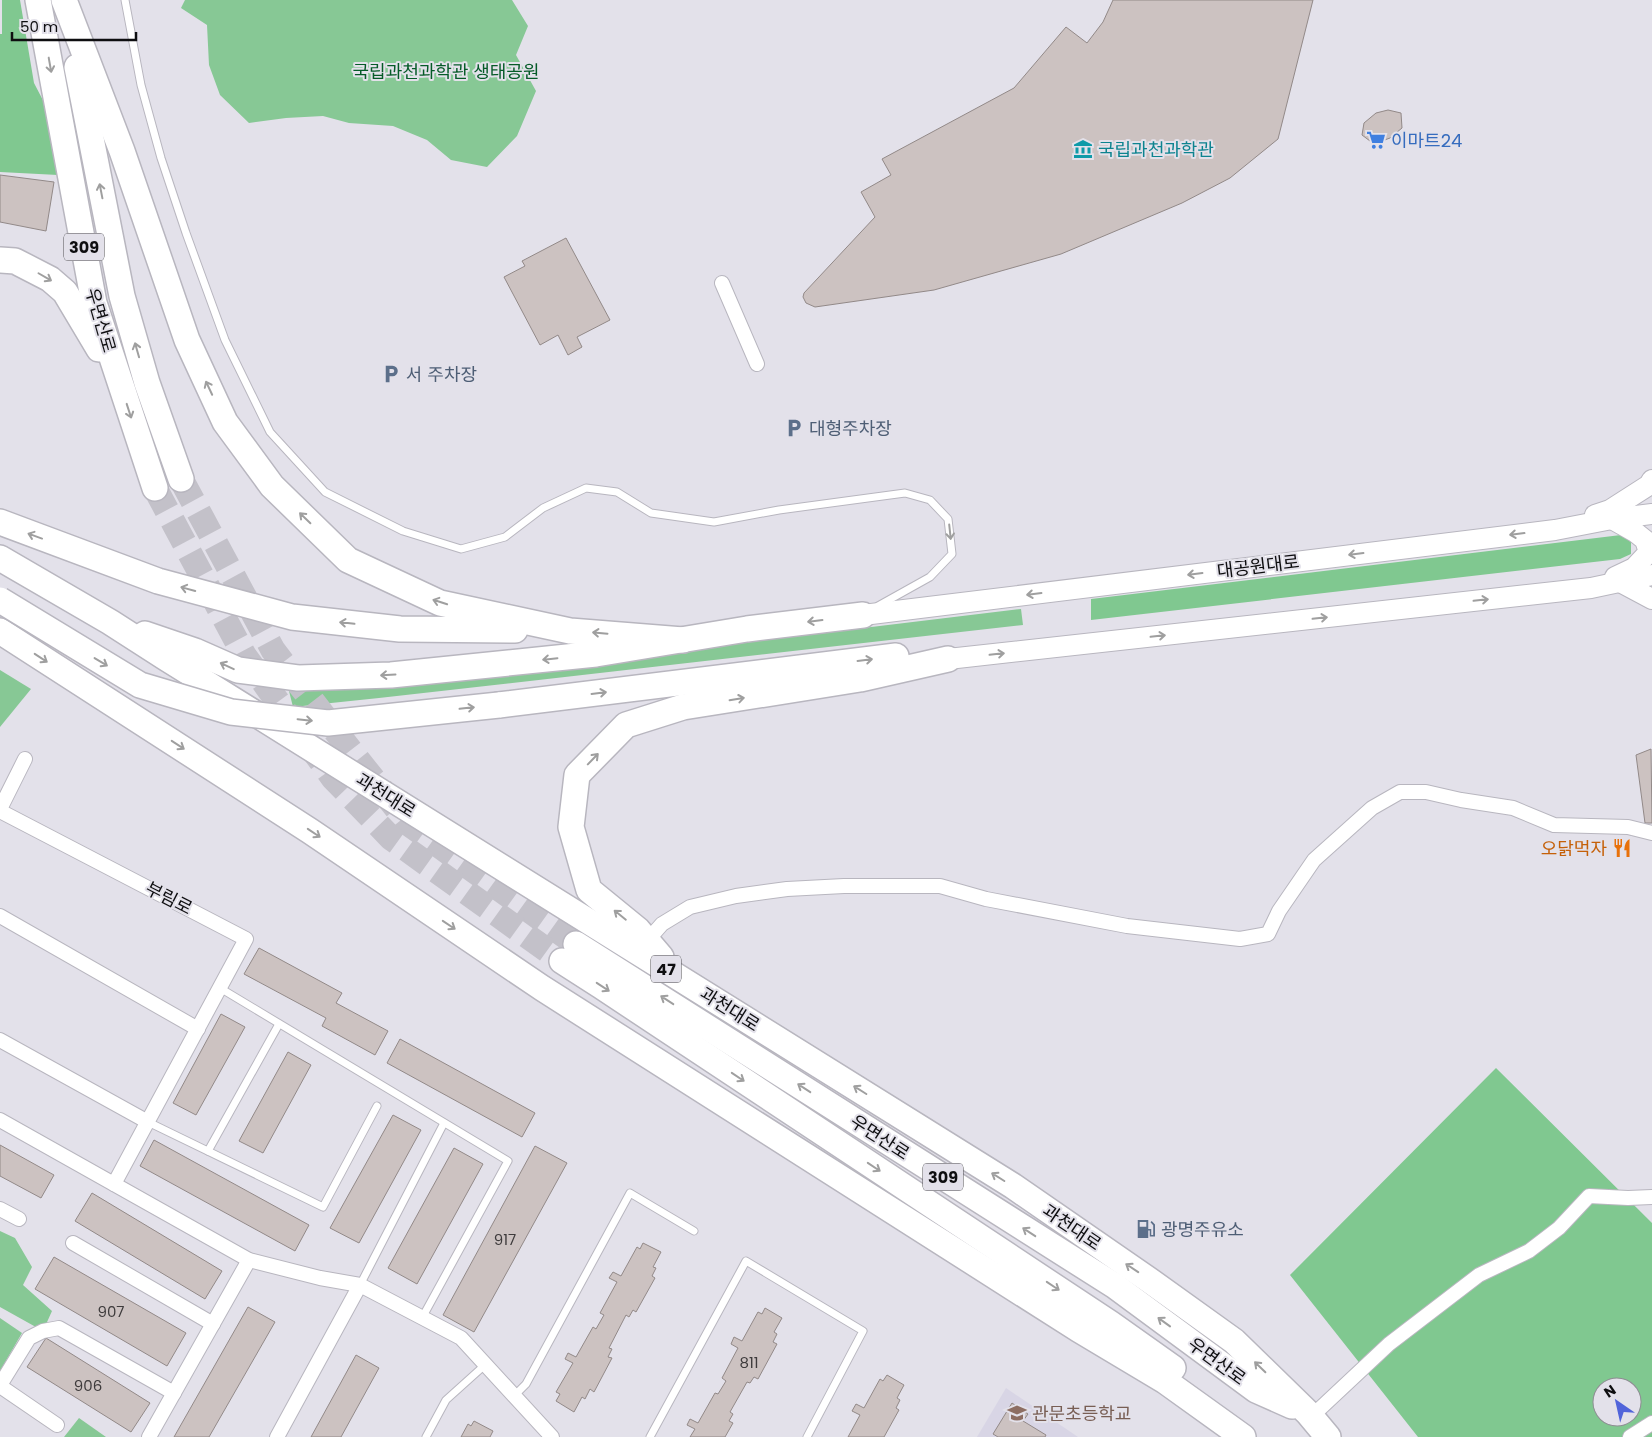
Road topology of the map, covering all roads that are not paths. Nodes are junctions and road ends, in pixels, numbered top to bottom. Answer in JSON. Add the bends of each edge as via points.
{"nodes":[{"id":1,"x":38,"y":0,"type":"edge"},
{"id":2,"x":64,"y":0,"type":"edge"},
{"id":3,"x":125,"y":0,"type":"edge"},
{"id":4,"x":0,"y":260,"type":"edge"},
{"id":5,"x":722,"y":283,"type":"dead end"},
{"id":6,"x":757,"y":364,"type":"dead end"},
{"id":7,"x":120,"y":385,"type":"junction"},
{"id":8,"x":181,"y":479,"type":"tunnel mouth"},
{"id":9,"x":1652,"y":480,"type":"edge"},
{"id":10,"x":155,"y":488,"type":"tunnel mouth"},
{"id":11,"x":1652,"y":514,"type":"edge"},
{"id":12,"x":1612,"y":518,"type":"junction"},
{"id":13,"x":0,"y":522,"type":"edge"},
{"id":14,"x":1555,"y":530,"type":"junction"},
{"id":15,"x":0,"y":550,"type":"edge"},
{"id":16,"x":0,"y":558,"type":"edge"},
{"id":17,"x":23,"y":573,"type":"junction"},
{"id":18,"x":1652,"y":575,"type":"edge"},
{"id":19,"x":1622,"y":583,"type":"junction"},
{"id":20,"x":1591,"y":588,"type":"junction"},
{"id":21,"x":1652,"y":599,"type":"edge"},
{"id":22,"x":0,"y":600,"type":"edge"},
{"id":23,"x":863,"y":615,"type":"junction"},
{"id":24,"x":110,"y":622,"type":"junction"},
{"id":25,"x":0,"y":631,"type":"edge"},
{"id":26,"x":570,"y":631,"type":"junction"},
{"id":27,"x":683,"y":640,"type":"junction"},
{"id":28,"x":948,"y":659,"type":"junction"},
{"id":29,"x":25,"y":759,"type":"dead end"},
{"id":30,"x":0,"y":810,"type":"edge"},
{"id":31,"x":1652,"y":833,"type":"edge"},
{"id":32,"x":0,"y":916,"type":"edge"},
{"id":33,"x":647,"y":941,"type":"junction"},
{"id":34,"x":677,"y":976,"type":"junction"},
{"id":35,"x":220,"y":988,"type":"junction"},
{"id":36,"x":280,"y":1024,"type":"junction"},
{"id":37,"x":198,"y":1029,"type":"junction"},
{"id":38,"x":0,"y":1040,"type":"edge"},
{"id":39,"x":377,"y":1106,"type":"dead end"},
{"id":40,"x":0,"y":1120,"type":"edge"},
{"id":41,"x":148,"y":1122,"type":"junction"},
{"id":42,"x":444,"y":1122,"type":"junction"},
{"id":43,"x":208,"y":1151,"type":"junction"},
{"id":44,"x":114,"y":1184,"type":"junction"},
{"id":45,"x":1652,"y":1197,"type":"edge"},
{"id":46,"x":0,"y":1209,"type":"edge"},
{"id":47,"x":19,"y":1220,"type":"dead end"},
{"id":48,"x":694,"y":1231,"type":"dead end"},
{"id":49,"x":73,"y":1242,"type":"dead end"},
{"id":50,"x":249,"y":1260,"type":"junction"},
{"id":51,"x":360,"y":1285,"type":"junction"},
{"id":52,"x":422,"y":1318,"type":"junction"},
{"id":53,"x":213,"y":1324,"type":"junction"},
{"id":54,"x":486,"y":1364,"type":"junction"},
{"id":55,"x":0,"y":1385,"type":"edge"},
{"id":56,"x":174,"y":1392,"type":"junction"},
{"id":57,"x":514,"y":1396,"type":"junction"},
{"id":58,"x":1310,"y":1415,"type":"junction"},
{"id":59,"x":1652,"y":1423,"type":"edge"},
{"id":60,"x":57,"y":1426,"type":"dead end"},
{"id":61,"x":149,"y":1437,"type":"edge"},
{"id":62,"x":276,"y":1437,"type":"edge"},
{"id":63,"x":426,"y":1437,"type":"edge"},
{"id":64,"x":552,"y":1437,"type":"edge"},
{"id":65,"x":650,"y":1437,"type":"edge"},
{"id":66,"x":807,"y":1437,"type":"edge"},
{"id":67,"x":1242,"y":1437,"type":"edge"},
{"id":68,"x":1254,"y":1437,"type":"edge"},
{"id":69,"x":1328,"y":1437,"type":"edge"},
{"id":70,"x":1630,"y":1437,"type":"edge"}],
"edges":[{"from":1,"to":7,"type":"highway","name":"우면산로","number":"309","one_way":true,"via":[[94,303]]},
{"from":8,"to":2,"type":"highway","name":"우면산로","number":"309","one_way":true,"via":[[146,383],[122,296]]},
{"from":26,"to":2,"type":"highway","one_way":true,"via":[[440,603],[348,560],[272,486],[225,422],[187,340],[122,151]]},
{"from":3,"to":23,"type":"lane","one_way":true,"via":[[141,85],[161,158],[225,340],[270,432],[325,492],[403,531],[461,549],[505,537],[543,508],[586,488],[617,492],[651,513],[714,522],[788,508],[905,493],[930,500],[948,519],[952,554],[930,577]]},
{"from":4,"to":7,"type":"highway","one_way":true,"via":[[15,261],[65,292]]},
{"from":5,"to":6,"type":"street"},
{"from":7,"to":10,"type":"highway","name":"우면산로","number":"309","one_way":true},
{"from":9,"to":14,"type":"street","via":[[1610,510]]},
{"from":11,"to":12,"type":"street","name":"대공원대로"},
{"from":12,"to":14,"type":"street","name":"대공원대로"},
{"from":12,"to":20,"type":"street","via":[[1645,540],[1649,552],[1634,568]]},
{"from":26,"to":13,"type":"highway","one_way":true,"via":[[400,629],[292,617],[158,581]]},
{"from":14,"to":23,"type":"street","name":"대공원대로","one_way":true},
{"from":15,"to":17,"type":"highway"},
{"from":16,"to":17,"type":"highway","name":"과천대로","number":"47"},
{"from":17,"to":24,"type":"highway","name":"과천대로","number":"47"},
{"from":18,"to":19,"type":"street"},
{"from":19,"to":20,"type":"street"},
{"from":19,"to":21,"type":"street"},
{"from":28,"to":20,"type":"street","one_way":true},
{"from":22,"to":28,"type":"highway","one_way":true,"bridge":true,"via":[[140,685],[231,712],[328,723],[915,653]]},
{"from":23,"to":27,"type":"highway","one_way":true},
{"from":27,"to":24,"type":"highway","one_way":true,"via":[[596,654],[391,675],[298,678],[238,670],[195,651]]},
{"from":24,"to":34,"type":"highway","name":"과천대로","number":"47"},
{"from":25,"to":67,"type":"highway","one_way":true,"via":[[310,830],[542,988],[1165,1381]]},
{"from":27,"to":26,"type":"highway","one_way":true},
{"from":33,"to":28,"type":"highway","one_way":true,"via":[[590,890],[570,827],[577,775],[626,725],[683,707],[860,679]]},
{"from":29,"to":30,"type":"street","name":"부림로"},
{"from":30,"to":35,"type":"street","name":"부림로","via":[[246,939]]},
{"from":31,"to":33,"type":"street","via":[[1628,827],[1554,825],[1513,808],[1426,792],[1400,792],[1372,808],[1314,860],[1279,911],[1268,934],[1240,939],[1127,926],[986,899],[940,886],[844,886],[787,888],[690,907],[662,924]]},
{"from":32,"to":37,"type":"street"},
{"from":33,"to":34,"type":"highway"},
{"from":58,"to":34,"type":"highway","name":"과천대로","number":"47","one_way":true,"via":[[1234,1341],[1141,1274],[1013,1186]]},
{"from":35,"to":36,"type":"lane"},
{"from":35,"to":37,"type":"street","name":"부림로"},
{"from":36,"to":42,"type":"lane"},
{"from":36,"to":43,"type":"lane"},
{"from":37,"to":41,"type":"street","name":"부림로"},
{"from":38,"to":41,"type":"street"},
{"from":39,"to":43,"type":"lane","via":[[322,1207]]},
{"from":40,"to":44,"type":"street"},
{"from":41,"to":43,"type":"lane"},
{"from":41,"to":44,"type":"street","name":"부림로"},
{"from":42,"to":51,"type":"lane"},
{"from":42,"to":52,"type":"lane","via":[[508,1161]]},
{"from":44,"to":50,"type":"street"},
{"from":45,"to":58,"type":"street","via":[[1589,1196],[1559,1228],[1529,1251],[1478,1275],[1396,1338]]},
{"from":46,"to":47,"type":"street"},
{"from":48,"to":57,"type":"lane","via":[[630,1193],[526,1384]]},
{"from":49,"to":53,"type":"street"},
{"from":50,"to":51,"type":"street"},
{"from":50,"to":53,"type":"street"},
{"from":51,"to":52,"type":"street"},
{"from":51,"to":62,"type":"street"},
{"from":52,"to":54,"type":"street","via":[[462,1338]]},
{"from":53,"to":56,"type":"street"},
{"from":54,"to":57,"type":"street"},
{"from":54,"to":63,"type":"lane","via":[[446,1400]]},
{"from":55,"to":56,"type":"street","via":[[29,1338],[59,1328]]},
{"from":55,"to":60,"type":"street"},
{"from":56,"to":61,"type":"street"},
{"from":57,"to":64,"type":"street"},
{"from":58,"to":68,"type":"highway","name":"우면산로","number":"309","one_way":true,"via":[[1256,1390],[1115,1286],[569,952],[602,986],[1111,1324],[1234,1411]]},
{"from":58,"to":69,"type":"highway","name":"과천대로","number":"47"},
{"from":59,"to":70,"type":"street"},
{"from":65,"to":66,"type":"lane","via":[[746,1261],[863,1331]]}]}
